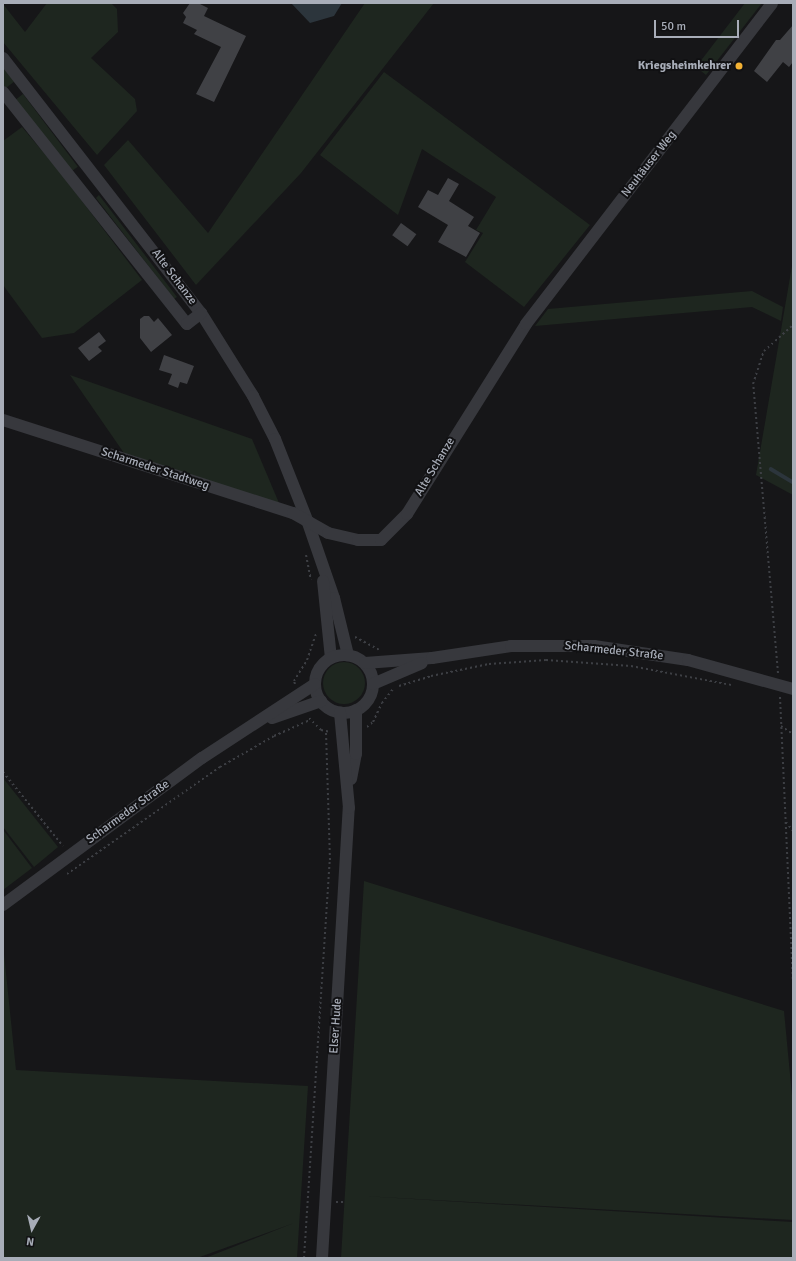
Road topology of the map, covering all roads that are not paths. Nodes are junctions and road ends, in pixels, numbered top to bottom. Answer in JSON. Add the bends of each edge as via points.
{"nodes":[{"id":1,"x":772,"y":3,"type":"edge"},
{"id":2,"x":3,"y":58,"type":"edge"},
{"id":3,"x":25,"y":86,"type":"junction"},
{"id":4,"x":5,"y":95,"type":"edge"},
{"id":5,"x":201,"y":313,"type":"junction"},
{"id":6,"x":526,"y":324,"type":"joint"},
{"id":7,"x":3,"y":420,"type":"edge"},
{"id":8,"x":307,"y":520,"type":"junction"},
{"id":9,"x":321,"y":566,"type":"junction"},
{"id":10,"x":348,"y":655,"type":"junction"},
{"id":11,"x":331,"y":658,"type":"junction"},
{"id":12,"x":432,"y":658,"type":"junction"},
{"id":13,"x":365,"y":663,"type":"junction"},
{"id":14,"x":315,"y":684,"type":"junction"},
{"id":15,"x":374,"y":684,"type":"junction"},
{"id":16,"x":790,"y":694,"type":"edge"},
{"id":17,"x":321,"y":701,"type":"junction"},
{"id":18,"x":356,"y":710,"type":"junction"},
{"id":19,"x":340,"y":712,"type":"junction"},
{"id":20,"x":256,"y":724,"type":"junction"},
{"id":21,"x":349,"y":794,"type":"junction"},
{"id":22,"x":3,"y":905,"type":"edge"},
{"id":23,"x":322,"y":1258,"type":"edge"}],
"edges":[{"from":1,"to":6,"type":"street","name":"Neuhäuser Weg"},
{"from":2,"to":3,"type":"street","name":"Alte Schanze"},
{"from":3,"to":4,"type":"street"},
{"from":3,"to":5,"type":"street","name":"Alte Schanze"},
{"from":4,"to":5,"type":"street","via":[[187,324]]},
{"from":5,"to":8,"type":"street","name":"Alte Schanze","via":[[253,396],[275,439]]},
{"from":6,"to":8,"type":"street","name":"Alte Schanze","via":[[395,528],[381,540],[358,540],[328,534]]},
{"from":7,"to":8,"type":"street","name":"Scharmeder Stadtweg"},
{"from":8,"to":9,"type":"street","name":"Alte Schanze"},
{"from":9,"to":10,"type":"street","name":"Alte Schanze","via":[[334,598]]},
{"from":9,"to":11,"type":"street","name":"Alte Schanze"},
{"from":10,"to":11,"type":"street"},
{"from":10,"to":13,"type":"street"},
{"from":11,"to":14,"type":"street","via":[[321,666]]},
{"from":12,"to":13,"type":"street","name":"Scharmeder Straße"},
{"from":12,"to":15,"type":"street","name":"Scharmeder Straße"},
{"from":12,"to":16,"type":"street","name":"Scharmeder Straße","via":[[511,646],[594,646],[688,660]]},
{"from":13,"to":15,"type":"street"},
{"from":14,"to":17,"type":"street"},
{"from":14,"to":20,"type":"street","name":"Scharmeder Straße"},
{"from":15,"to":18,"type":"street","via":[[366,702]]},
{"from":17,"to":19,"type":"street"},
{"from":17,"to":20,"type":"street","name":"Scharmeder Straße"},
{"from":18,"to":19,"type":"street"},
{"from":18,"to":21,"type":"street","name":"Elser Hude","via":[[356,754]]},
{"from":19,"to":21,"type":"street","name":"Elser Hude"},
{"from":20,"to":22,"type":"street","name":"Scharmeder Straße","via":[[202,758]]},
{"from":21,"to":23,"type":"street","name":"Elser Hude"}]}
